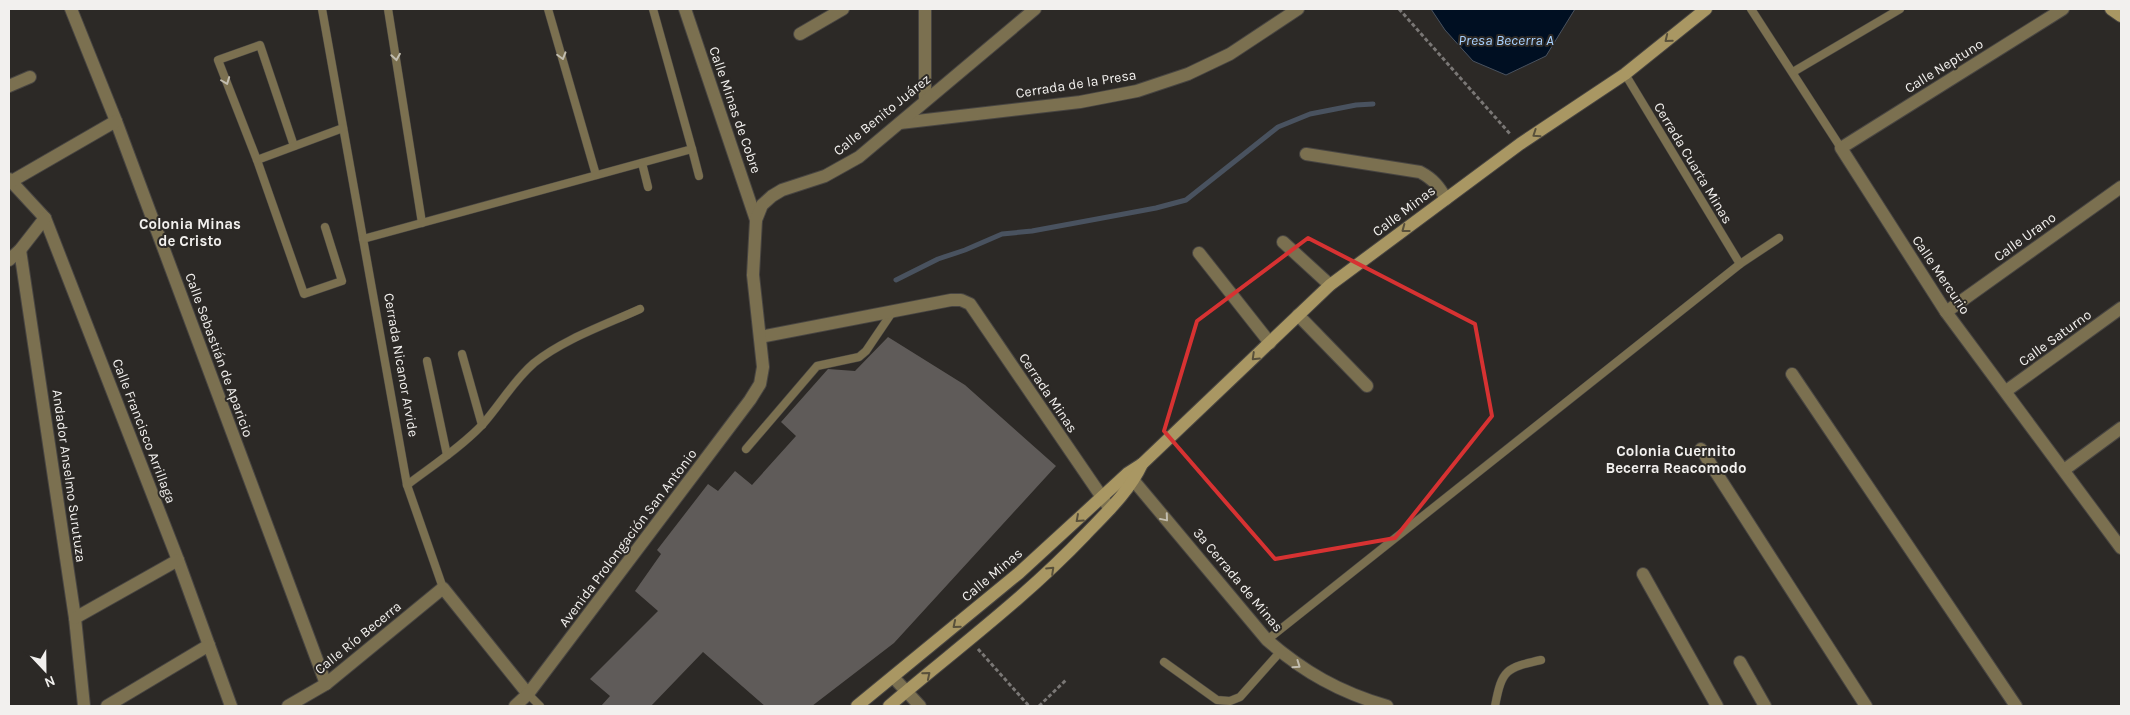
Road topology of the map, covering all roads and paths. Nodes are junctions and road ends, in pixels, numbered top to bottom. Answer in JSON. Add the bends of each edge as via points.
{"nodes":[{"id":1,"x":71,"y":9,"type":"edge"},
{"id":2,"x":322,"y":9,"type":"edge"},
{"id":3,"x":388,"y":9,"type":"edge"},
{"id":4,"x":548,"y":9,"type":"edge"},
{"id":5,"x":653,"y":9,"type":"edge"},
{"id":6,"x":685,"y":9,"type":"edge"},
{"id":7,"x":842,"y":9,"type":"edge"},
{"id":8,"x":925,"y":9,"type":"edge"},
{"id":9,"x":1035,"y":9,"type":"edge"},
{"id":10,"x":1298,"y":9,"type":"edge"},
{"id":11,"x":1399,"y":9,"type":"edge"},
{"id":12,"x":1706,"y":9,"type":"edge"},
{"id":13,"x":1751,"y":9,"type":"edge"},
{"id":14,"x":1900,"y":9,"type":"edge"},
{"id":15,"x":2063,"y":9,"type":"edge"},
{"id":16,"x":2111,"y":9,"type":"edge"},
{"id":17,"x":2121,"y":16,"type":"edge"},
{"id":18,"x":800,"y":34,"type":"dead end"},
{"id":19,"x":1793,"y":72,"type":"junction"},
{"id":20,"x":1625,"y":74,"type":"junction"},
{"id":21,"x":30,"y":77,"type":"dead end"},
{"id":22,"x":9,"y":86,"type":"edge"},
{"id":23,"x":924,"y":100,"type":"junction"},
{"id":24,"x":116,"y":121,"type":"junction"},
{"id":25,"x":900,"y":123,"type":"junction"},
{"id":26,"x":343,"y":128,"type":"junction"},
{"id":27,"x":1520,"y":144,"type":"junction"},
{"id":28,"x":294,"y":146,"type":"junction"},
{"id":29,"x":1841,"y":148,"type":"junction"},
{"id":30,"x":692,"y":149,"type":"junction"},
{"id":31,"x":1306,"y":154,"type":"dead end"},
{"id":32,"x":257,"y":160,"type":"junction"},
{"id":33,"x":642,"y":163,"type":"junction"},
{"id":34,"x":596,"y":176,"type":"junction"},
{"id":35,"x":699,"y":176,"type":"dead end"},
{"id":36,"x":10,"y":180,"type":"edge"},
{"id":37,"x":648,"y":187,"type":"dead end"},
{"id":38,"x":2121,"y":187,"type":"edge"},
{"id":39,"x":1446,"y":199,"type":"junction"},
{"id":40,"x":45,"y":218,"type":"junction"},
{"id":41,"x":756,"y":220,"type":"junction"},
{"id":42,"x":422,"y":223,"type":"junction"},
{"id":43,"x":325,"y":226,"type":"dead end"},
{"id":44,"x":1779,"y":238,"type":"dead end"},
{"id":45,"x":363,"y":239,"type":"junction"},
{"id":46,"x":1283,"y":242,"type":"dead end"},
{"id":47,"x":20,"y":250,"type":"junction"},
{"id":48,"x":1199,"y":253,"type":"dead end"},
{"id":49,"x":9,"y":260,"type":"edge"},
{"id":50,"x":1740,"y":264,"type":"junction"},
{"id":51,"x":1330,"y":285,"type":"junction"},
{"id":52,"x":2121,"y":308,"type":"edge"},
{"id":53,"x":640,"y":309,"type":"dead end"},
{"id":54,"x":893,"y":311,"type":"junction"},
{"id":55,"x":1946,"y":312,"type":"junction"},
{"id":56,"x":1298,"y":315,"type":"junction"},
{"id":57,"x":760,"y":337,"type":"junction"},
{"id":58,"x":1270,"y":343,"type":"junction"},
{"id":59,"x":462,"y":354,"type":"dead end"},
{"id":60,"x":428,"y":361,"type":"dead end"},
{"id":61,"x":1792,"y":374,"type":"dead end"},
{"id":62,"x":760,"y":384,"type":"joint"},
{"id":63,"x":1367,"y":386,"type":"dead end"},
{"id":64,"x":2006,"y":391,"type":"junction"},
{"id":65,"x":482,"y":425,"type":"junction"},
{"id":66,"x":2121,"y":428,"type":"edge"},
{"id":67,"x":746,"y":449,"type":"dead end"},
{"id":68,"x":1701,"y":449,"type":"dead end"},
{"id":69,"x":447,"y":455,"type":"junction"},
{"id":70,"x":1142,"y":464,"type":"junction"},
{"id":71,"x":2064,"y":470,"type":"junction"},
{"id":72,"x":1134,"y":481,"type":"junction"},
{"id":73,"x":407,"y":485,"type":"junction"},
{"id":74,"x":1102,"y":498,"type":"junction"},
{"id":75,"x":1110,"y":509,"type":"junction"},
{"id":76,"x":2120,"y":546,"type":"edge"},
{"id":77,"x":178,"y":560,"type":"junction"},
{"id":78,"x":1643,"y":574,"type":"dead end"},
{"id":79,"x":443,"y":588,"type":"junction"},
{"id":80,"x":75,"y":618,"type":"junction"},
{"id":81,"x":970,"y":639,"type":"junction"},
{"id":82,"x":1267,"y":640,"type":"junction"},
{"id":83,"x":209,"y":645,"type":"junction"},
{"id":84,"x":1280,"y":652,"type":"junction"},
{"id":85,"x":1541,"y":660,"type":"dead end"},
{"id":86,"x":1164,"y":662,"type":"dead end"},
{"id":87,"x":1740,"y":662,"type":"dead end"},
{"id":88,"x":893,"y":677,"type":"junction"},
{"id":89,"x":1066,"y":680,"type":"dead end"},
{"id":90,"x":326,"y":684,"type":"junction"},
{"id":91,"x":906,"y":692,"type":"junction"},
{"id":92,"x":528,"y":694,"type":"junction"},
{"id":93,"x":1352,"y":702,"type":"edge"},
{"id":94,"x":84,"y":706,"type":"edge"},
{"id":95,"x":108,"y":706,"type":"edge"},
{"id":96,"x":231,"y":706,"type":"edge"},
{"id":97,"x":288,"y":706,"type":"edge"},
{"id":98,"x":515,"y":706,"type":"edge"},
{"id":99,"x":540,"y":706,"type":"edge"},
{"id":100,"x":857,"y":706,"type":"edge"},
{"id":101,"x":890,"y":706,"type":"edge"},
{"id":102,"x":920,"y":706,"type":"edge"},
{"id":103,"x":1029,"y":706,"type":"edge"},
{"id":104,"x":1039,"y":706,"type":"edge"},
{"id":105,"x":1387,"y":706,"type":"edge"},
{"id":106,"x":1495,"y":706,"type":"edge"},
{"id":107,"x":1717,"y":706,"type":"edge"},
{"id":108,"x":1765,"y":706,"type":"edge"},
{"id":109,"x":1866,"y":706,"type":"edge"},
{"id":110,"x":2016,"y":706,"type":"edge"}],
"edges":[{"from":1,"to":24,"type":"street","name":"Calle Sebastián de Aparicio"},
{"from":2,"to":26,"type":"lane","name":"Cerrada Nicanor Arvide"},
{"from":3,"to":42,"type":"lane","one_way":true},
{"from":4,"to":34,"type":"lane","one_way":true},
{"from":5,"to":30,"type":"lane"},
{"from":6,"to":41,"type":"street","name":"Calle Minas de Cobre"},
{"from":7,"to":18,"type":"street"},
{"from":8,"to":23,"type":"street"},
{"from":9,"to":23,"type":"street","name":"Calle Benito Juárez"},
{"from":10,"to":25,"type":"street","name":"Cerrada de la Presa","via":[[1230,54],[1188,74],[1137,91],[1080,102]]},
{"from":11,"to":27,"type":"path"},
{"from":12,"to":20,"type":"street","name":"Calle Minas","one_way":true},
{"from":13,"to":19,"type":"lane","name":"Calle Mercurio"},
{"from":14,"to":19,"type":"lane"},
{"from":15,"to":29,"type":"street","name":"Calle Neptuno"},
{"from":16,"to":17,"type":"street"},
{"from":19,"to":29,"type":"lane","name":"Calle Mercurio"},
{"from":20,"to":27,"type":"street","name":"Calle Minas","one_way":true},
{"from":20,"to":50,"type":"lane","name":"Cerrada Cuarta Minas"},
{"from":21,"to":22,"type":"street"},
{"from":23,"to":25,"type":"street","name":"Calle Benito Juárez"},
{"from":24,"to":36,"type":"street"},
{"from":24,"to":90,"type":"street","name":"Calle Sebastián de Aparicio"},
{"from":25,"to":41,"type":"street","name":"Calle Benito Juárez","via":[[844,167],[772,196],[762,205]]},
{"from":26,"to":28,"type":"lane"},
{"from":26,"to":45,"type":"lane","name":"Cerrada Nicanor Arvide"},
{"from":27,"to":39,"type":"street","name":"Calle Minas"},
{"from":28,"to":32,"type":"lane"},
{"from":28,"to":32,"type":"lane","one_way":true,"via":[[260,45],[218,60]]},
{"from":29,"to":55,"type":"street","name":"Calle Mercurio"},
{"from":30,"to":33,"type":"lane"},
{"from":30,"to":35,"type":"lane"},
{"from":31,"to":39,"type":"street","via":[[1420,172],[1438,184]]},
{"from":32,"to":43,"type":"lane","via":[[304,294],[342,281]]},
{"from":33,"to":34,"type":"lane"},
{"from":33,"to":37,"type":"lane"},
{"from":34,"to":42,"type":"lane"},
{"from":36,"to":40,"type":"street","name":"Calle Francisco Arrillaga"},
{"from":38,"to":55,"type":"street","name":"Calle Urano"},
{"from":39,"to":51,"type":"street","name":"Calle Minas","one_way":true},
{"from":40,"to":47,"type":"street"},
{"from":40,"to":77,"type":"street","name":"Calle Francisco Arrillaga"},
{"from":41,"to":57,"type":"street","name":"Calle Benito Juárez","via":[[753,275]]},
{"from":42,"to":45,"type":"lane"},
{"from":44,"to":50,"type":"lane"},
{"from":45,"to":73,"type":"lane","name":"Cerrada Nicanor Arvide"},
{"from":46,"to":51,"type":"street"},
{"from":47,"to":49,"type":"street"},
{"from":47,"to":80,"type":"street","name":"Andador Anselmo Surutuza"},
{"from":48,"to":58,"type":"street"},
{"from":50,"to":82,"type":"lane"},
{"from":51,"to":56,"type":"street","name":"Calle Minas"},
{"from":52,"to":64,"type":"street","name":"Calle Saturno"},
{"from":53,"to":65,"type":"lane","via":[[557,347],[515,383]]},
{"from":54,"to":57,"type":"street"},
{"from":54,"to":67,"type":"lane","via":[[859,357],[817,366]]},
{"from":54,"to":74,"type":"street","name":"Cerrada Minas","via":[[951,300],[970,304]]},
{"from":55,"to":64,"type":"street","name":"Calle Mercurio"},
{"from":56,"to":58,"type":"street","name":"Calle Minas"},
{"from":56,"to":63,"type":"street"},
{"from":57,"to":62,"type":"street","name":"Calle Benito Juárez","via":[[763,367]]},
{"from":58,"to":70,"type":"street","name":"Calle Minas","one_way":true},
{"from":59,"to":65,"type":"lane"},
{"from":60,"to":69,"type":"lane"},
{"from":61,"to":110,"type":"street"},
{"from":62,"to":92,"type":"street","name":"Avenida Prolongación San Antonio"},
{"from":64,"to":71,"type":"street","name":"Calle Mercurio"},
{"from":65,"to":69,"type":"lane"},
{"from":66,"to":71,"type":"street"},
{"from":68,"to":109,"type":"street"},
{"from":69,"to":73,"type":"lane"},
{"from":70,"to":72,"type":"street","name":"Calle Minas"},
{"from":70,"to":74,"type":"street","name":"Calle Minas"},
{"from":71,"to":76,"type":"street","name":"Calle Mercurio"},
{"from":72,"to":75,"type":"street","name":"Calle Minas"},
{"from":72,"to":82,"type":"street","name":"3ª Cerrada de Minas","one_way":true},
{"from":73,"to":79,"type":"lane","name":"Cerrada Nicanor Arvide"},
{"from":74,"to":75,"type":"street","name":"Cerrada Minas"},
{"from":74,"to":88,"type":"street","name":"Calle Minas","one_way":true,"via":[[1019,573]]},
{"from":81,"to":75,"type":"street","name":"Calle Minas","one_way":true,"via":[[1050,571]]},
{"from":77,"to":80,"type":"street"},
{"from":77,"to":83,"type":"street","name":"Calle Francisco Arrillaga"},
{"from":78,"to":107,"type":"street"},
{"from":79,"to":90,"type":"street","name":"Calle Río Becerra"},
{"from":79,"to":92,"type":"street","name":"Cerrada Nicanor Arvide"},
{"from":80,"to":94,"type":"street","name":"Andador Anselmo Surutuza"},
{"from":91,"to":81,"type":"street","name":"Calle Minas","one_way":true},
{"from":81,"to":103,"type":"path"},
{"from":82,"to":84,"type":"street","name":"3ª Cerrada de Minas"},
{"from":83,"to":95,"type":"street"},
{"from":83,"to":96,"type":"street","name":"Calle Francisco Arrillaga"},
{"from":84,"to":86,"type":"lane","via":[[1240,697],[1230,701],[1217,700]]},
{"from":84,"to":93,"type":"street","name":"3ª Cerrada de Minas","one_way":true},
{"from":85,"to":106,"type":"lane","via":[[1511,667],[1502,676]]},
{"from":87,"to":108,"type":"street"},
{"from":88,"to":91,"type":"street"},
{"from":88,"to":100,"type":"street","name":"Calle Minas"},
{"from":89,"to":104,"type":"path"},
{"from":90,"to":97,"type":"street","name":"Calle Río Becerra"},
{"from":91,"to":101,"type":"street","name":"Calle Minas"},
{"from":91,"to":102,"type":"street"},
{"from":92,"to":98,"type":"street","name":"Avenida Prolongación San Antonio"},
{"from":92,"to":99,"type":"lane"},
{"from":93,"to":105,"type":"street","name":"3ª Cerrada de Minas"}]}
